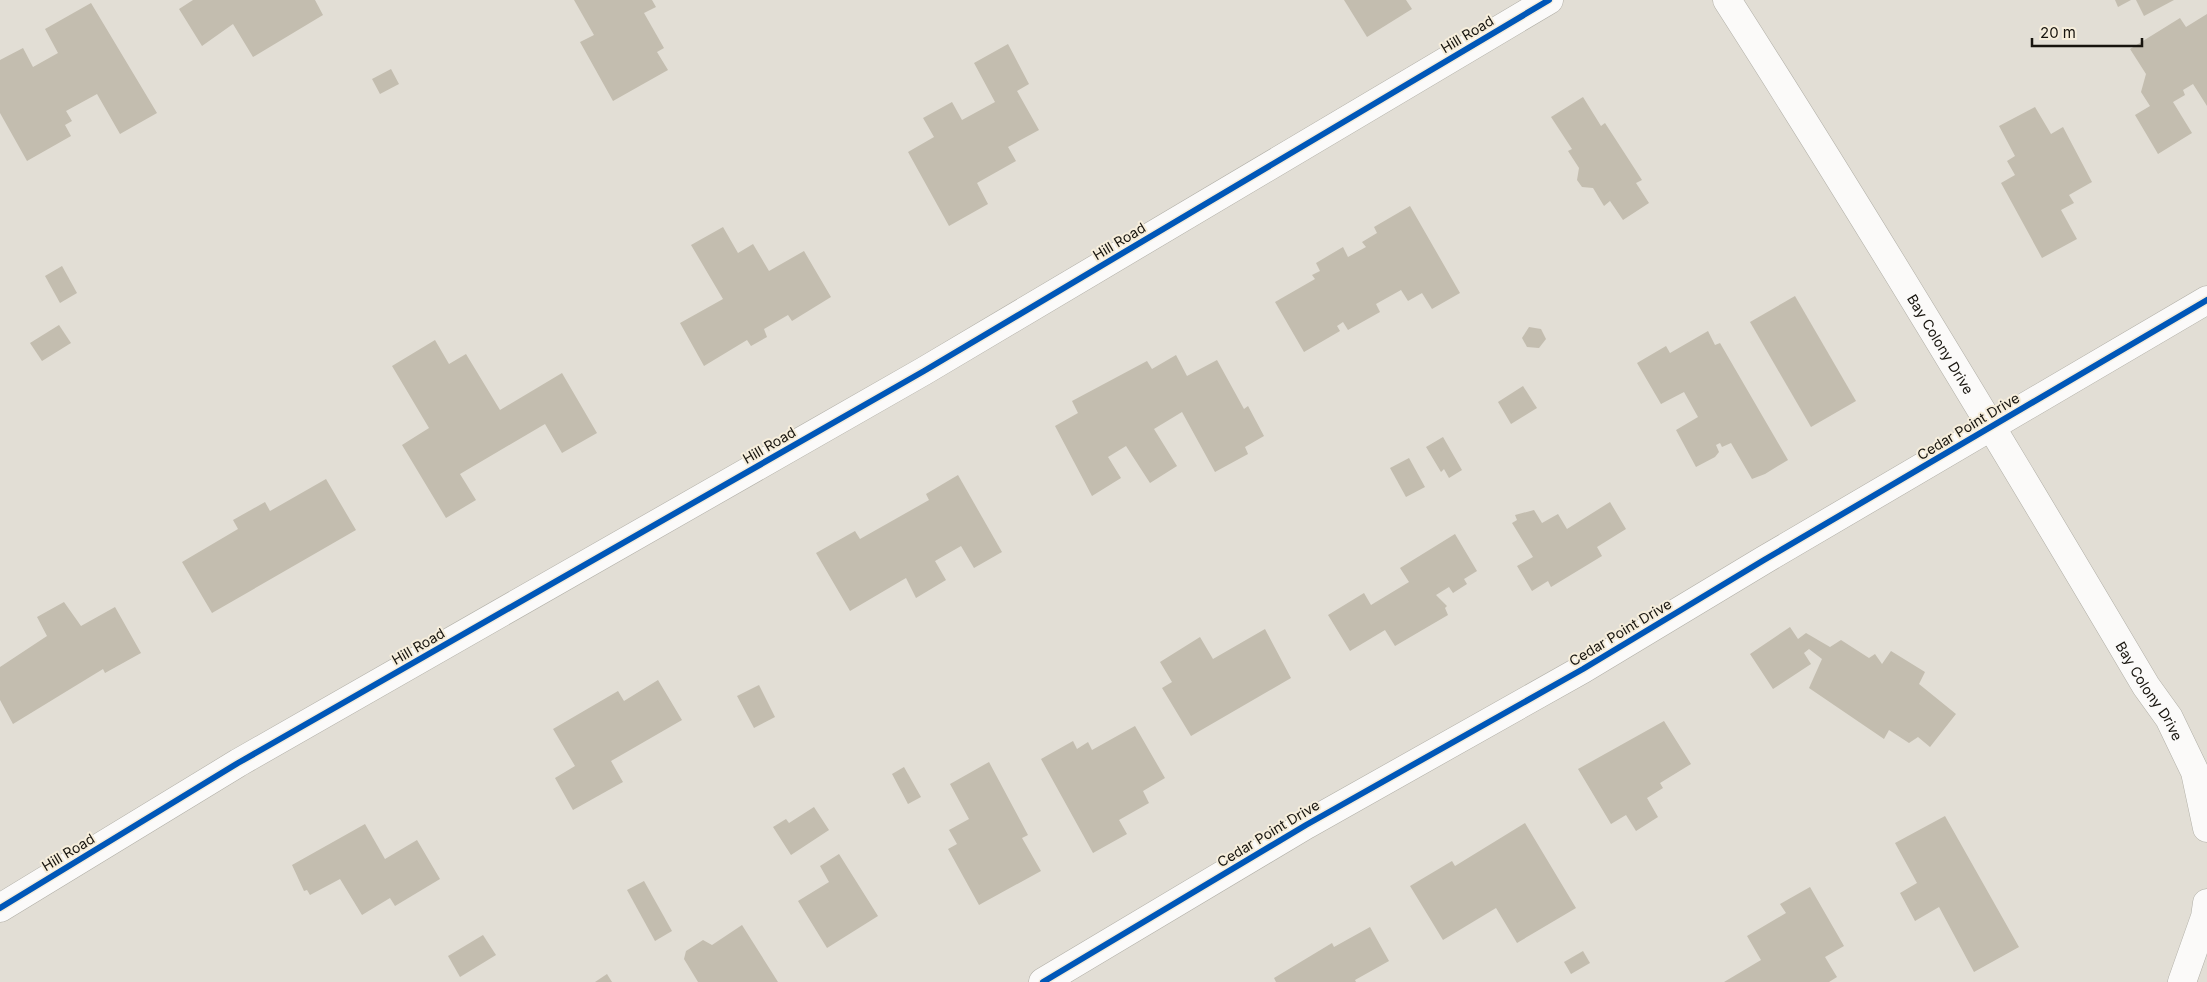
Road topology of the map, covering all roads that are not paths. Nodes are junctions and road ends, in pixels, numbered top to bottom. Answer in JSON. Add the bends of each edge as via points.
{"nodes":[{"id":1,"x":1549,"y":0,"type":"edge"},
{"id":2,"x":1727,"y":0,"type":"edge"},
{"id":3,"x":2207,"y":300,"type":"edge"},
{"id":4,"x":1993,"y":427,"type":"junction"},
{"id":5,"x":2203,"y":787,"type":"edge"},
{"id":6,"x":2207,"y":828,"type":"edge"},
{"id":7,"x":2207,"y":903,"type":"edge"},
{"id":8,"x":0,"y":908,"type":"edge"},
{"id":9,"x":2176,"y":980,"type":"edge"},
{"id":10,"x":1043,"y":982,"type":"edge"}],
"edges":[{"from":1,"to":8,"type":"street","name":"Hill Road","via":[[924,371],[238,764]]},
{"from":2,"to":4,"type":"street","name":"Bay Colony Drive","via":[[1839,174]]},
{"from":3,"to":4,"type":"street","name":"Cedar Point Drive"},
{"from":4,"to":5,"type":"street","name":"Bay Colony Drive","via":[[2146,686],[2170,718]]},
{"from":4,"to":10,"type":"street","name":"Cedar Point Drive","via":[[1583,669],[1306,825]]},
{"from":5,"to":6,"type":"street","name":"Bay Colony Drive"},
{"from":7,"to":9,"type":"street","via":[[2205,917]]}]}
